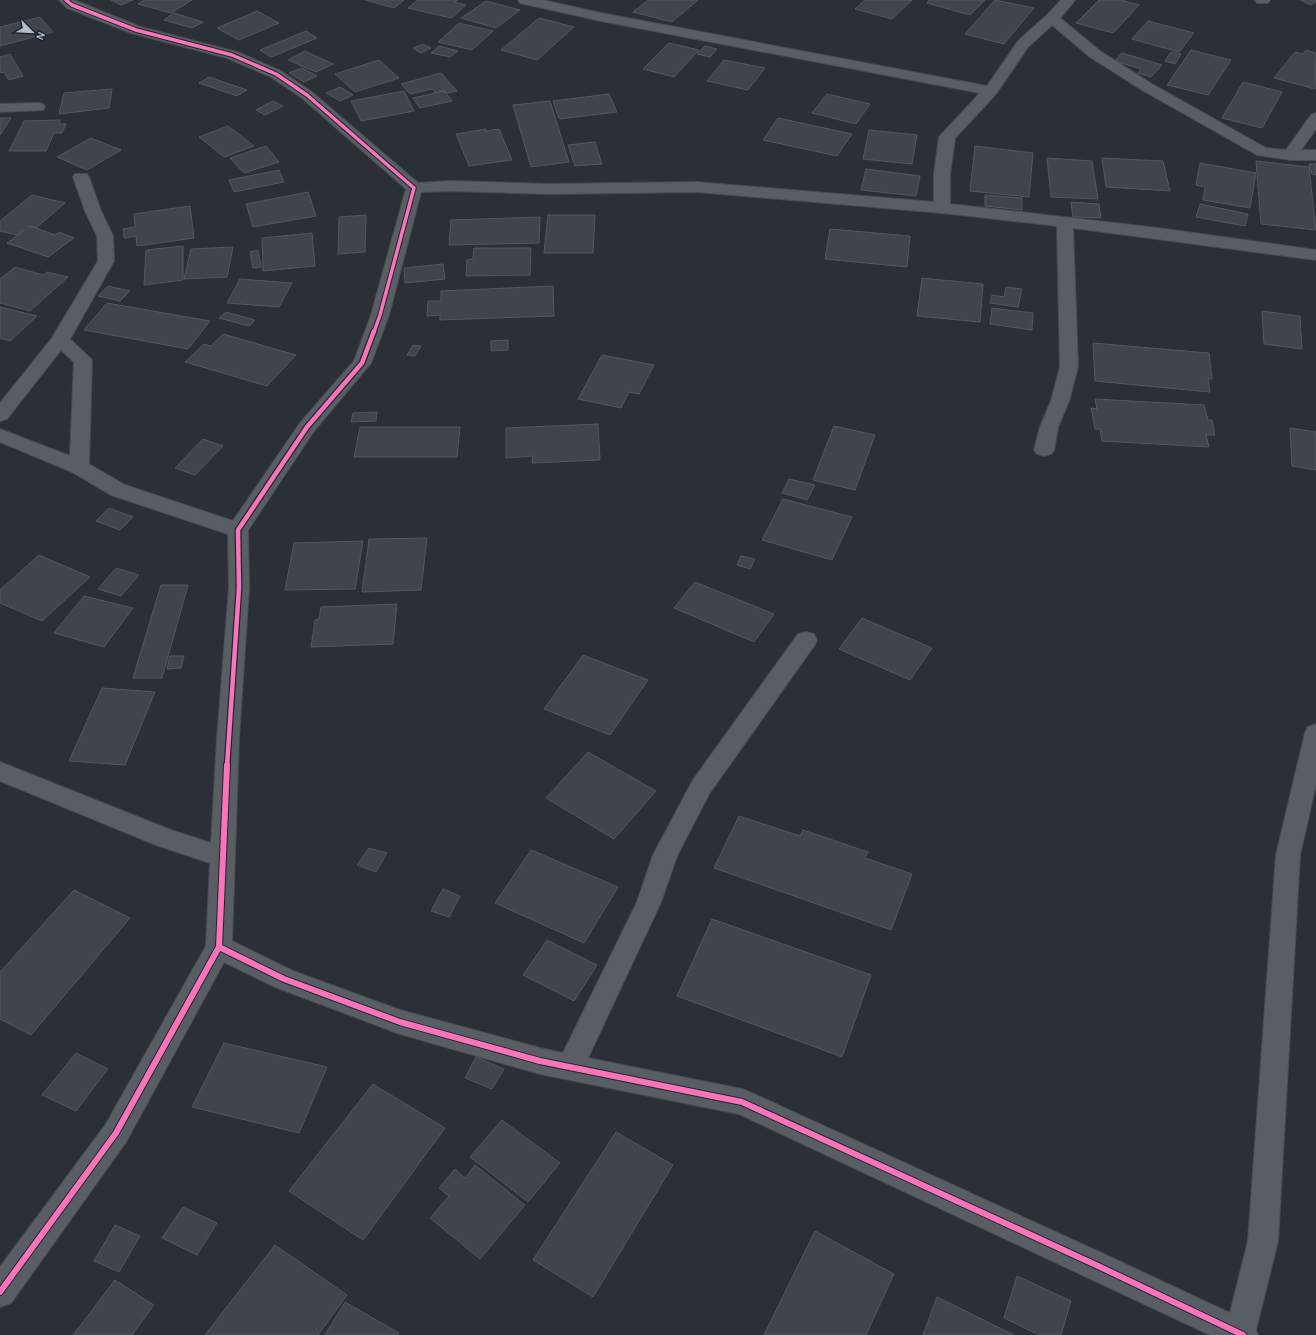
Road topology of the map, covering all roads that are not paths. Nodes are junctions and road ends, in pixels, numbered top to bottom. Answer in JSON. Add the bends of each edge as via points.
{"nodes":[{"id":1,"x":66,"y":0,"type":"edge"},
{"id":2,"x":525,"y":0,"type":"edge"},
{"id":3,"x":1062,"y":1,"type":"edge"},
{"id":4,"x":1052,"y":18,"type":"junction"},
{"id":5,"x":991,"y":92,"type":"junction"},
{"id":6,"x":38,"y":107,"type":"dead end"},
{"id":7,"x":0,"y":108,"type":"edge"},
{"id":8,"x":1316,"y":118,"type":"edge"},
{"id":9,"x":1291,"y":156,"type":"junction"},
{"id":10,"x":1316,"y":156,"type":"edge"},
{"id":11,"x":82,"y":177,"type":"dead end"},
{"id":12,"x":414,"y":188,"type":"junction"},
{"id":13,"x":942,"y":208,"type":"junction"},
{"id":14,"x":1065,"y":223,"type":"junction"},
{"id":15,"x":1316,"y":255,"type":"edge"},
{"id":16,"x":60,"y":340,"type":"junction"},
{"id":17,"x":0,"y":415,"type":"edge"},
{"id":18,"x":0,"y":435,"type":"edge"},
{"id":19,"x":1044,"y":450,"type":"dead end"},
{"id":20,"x":79,"y":467,"type":"junction"},
{"id":21,"x":238,"y":530,"type":"junction"},
{"id":22,"x":806,"y":640,"type":"dead end"},
{"id":23,"x":1316,"y":733,"type":"edge"},
{"id":24,"x":0,"y":771,"type":"edge"},
{"id":25,"x":224,"y":857,"type":"junction"},
{"id":26,"x":219,"y":947,"type":"junction"},
{"id":27,"x":570,"y":1067,"type":"junction"},
{"id":28,"x":0,"y":1292,"type":"edge"},
{"id":29,"x":1241,"y":1334,"type":"edge"}],
"edges":[{"from":1,"to":12,"type":"street","via":[[72,5],[136,30],[232,55],[276,74],[307,95]]},
{"from":2,"to":5,"type":"street"},
{"from":3,"to":4,"type":"street"},
{"from":4,"to":5,"type":"street","via":[[1023,44]]},
{"from":4,"to":9,"type":"street","via":[[1095,54],[1147,87],[1262,152]]},
{"from":5,"to":13,"type":"street","via":[[947,137],[942,174]]},
{"from":6,"to":7,"type":"street"},
{"from":8,"to":9,"type":"street"},
{"from":9,"to":10,"type":"street"},
{"from":11,"to":16,"type":"street","via":[[93,211],[105,236],[106,261]]},
{"from":12,"to":13,"type":"street","via":[[697,187]]},
{"from":12,"to":21,"type":"street","via":[[380,315],[362,363],[307,427]]},
{"from":13,"to":14,"type":"street"},
{"from":14,"to":15,"type":"street"},
{"from":14,"to":19,"type":"street","via":[[1069,367],[1060,401],[1048,427]]},
{"from":16,"to":17,"type":"street"},
{"from":16,"to":20,"type":"street","via":[[83,360]]},
{"from":18,"to":20,"type":"street"},
{"from":20,"to":21,"type":"street","via":[[118,490]]},
{"from":21,"to":25,"type":"street","via":[[239,588],[228,738]]},
{"from":22,"to":27,"type":"street","via":[[701,787],[665,855],[649,902]]},
{"from":23,"to":29,"type":"street","via":[[1288,855],[1263,1241]]},
{"from":24,"to":25,"type":"street","via":[[165,838]]},
{"from":25,"to":26,"type":"street"},
{"from":26,"to":27,"type":"street","via":[[284,979],[400,1022]]},
{"from":26,"to":28,"type":"street","via":[[116,1133]]},
{"from":27,"to":29,"type":"street","via":[[742,1102]]}]}
